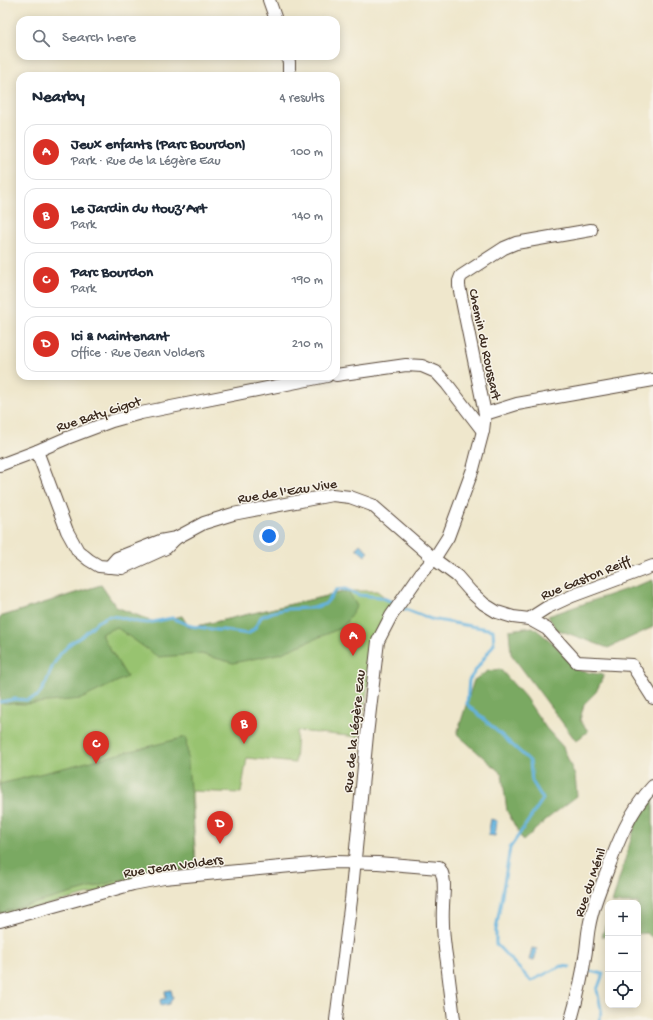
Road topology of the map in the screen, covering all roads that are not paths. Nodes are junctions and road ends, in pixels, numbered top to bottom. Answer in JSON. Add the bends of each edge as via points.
{"nodes":[{"id":1,"x":269,"y":0,"type":"edge"},
{"id":2,"x":275,"y":16,"type":"edge"},
{"id":3,"x":288,"y":60,"type":"edge"},
{"id":4,"x":289,"y":72,"type":"edge"},
{"id":5,"x":591,"y":230,"type":"dead end"},
{"id":6,"x":340,"y":374,"type":"edge"},
{"id":7,"x":307,"y":380,"type":"edge"},
{"id":8,"x":653,"y":380,"type":"edge"},
{"id":9,"x":485,"y":414,"type":"junction"},
{"id":10,"x":483,"y":431,"type":"junction"},
{"id":11,"x":37,"y":451,"type":"junction"},
{"id":12,"x":0,"y":465,"type":"edge"},
{"id":13,"x":434,"y":559,"type":"junction"},
{"id":14,"x":653,"y":566,"type":"edge"},
{"id":15,"x":530,"y":619,"type":"junction"},
{"id":16,"x":653,"y":698,"type":"edge"},
{"id":17,"x":653,"y":786,"type":"edge"},
{"id":18,"x":354,"y":863,"type":"junction"},
{"id":19,"x":0,"y":921,"type":"edge"},
{"id":20,"x":336,"y":1020,"type":"edge"},
{"id":21,"x":454,"y":1020,"type":"edge"},
{"id":22,"x":571,"y":1020,"type":"edge"}],
"edges":[{"from":1,"to":2,"type":"street"},
{"from":3,"to":4,"type":"street"},
{"from":5,"to":9,"type":"street","name":"Chemin du Roussart","via":[[516,243],[461,276],[458,286]]},
{"from":6,"to":10,"type":"street","via":[[406,365],[422,366],[436,372]]},
{"from":7,"to":11,"type":"street","name":"Rue Baty Gigot","via":[[112,420]]},
{"from":8,"to":9,"type":"street","via":[[517,404]]},
{"from":9,"to":10,"type":"street","name":"Rue de la Légère Eau"},
{"from":10,"to":13,"type":"street","name":"Rue de la Légère Eau","via":[[473,468],[448,537]]},
{"from":11,"to":12,"type":"street","name":"Rue Baty Gigot"},
{"from":11,"to":13,"type":"street","name":"Rue de l'Eau Vive","via":[[67,531],[78,551],[99,566],[122,568],[166,548],[176,538],[204,523],[233,514],[332,496],[350,496],[372,506]]},
{"from":13,"to":15,"type":"street","name":"Rue de l'Eau Vive","via":[[457,576],[484,604],[497,612]]},
{"from":13,"to":18,"type":"street","name":"Rue de la Légère Eau","via":[[391,616],[378,641]]},
{"from":14,"to":15,"type":"street","name":"Rue Gaston Reiff","via":[[572,596]]},
{"from":15,"to":16,"type":"street","via":[[547,630],[577,662],[632,665]]},
{"from":17,"to":22,"type":"street","name":"Rue du Ménil","via":[[632,813],[596,899]]},
{"from":18,"to":19,"type":"street","name":"Rue Jean Volders","via":[[334,862],[164,878],[133,884]]},
{"from":18,"to":20,"type":"street","name":"Rue de la Légère Eau"},
{"from":18,"to":21,"type":"street","name":"Rue Jean Volders","via":[[439,868],[442,871],[442,916]]}]}
